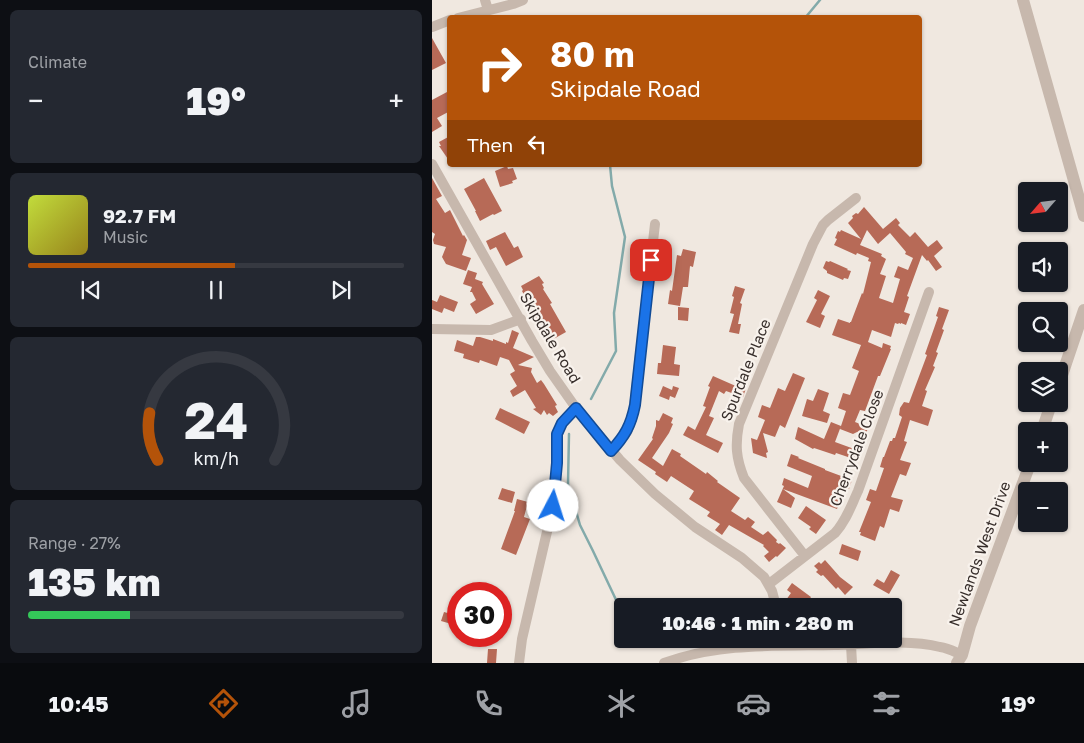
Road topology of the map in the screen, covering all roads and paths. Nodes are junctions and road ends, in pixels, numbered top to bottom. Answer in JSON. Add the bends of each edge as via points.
{"nodes":[{"id":1,"x":523,"y":0,"type":"edge"},
{"id":2,"x":1023,"y":0,"type":"edge"},
{"id":3,"x":486,"y":5,"type":"edge"},
{"id":4,"x":464,"y":15,"type":"edge"},
{"id":5,"x":447,"y":21,"type":"edge"},
{"id":6,"x":432,"y":27,"type":"edge"},
{"id":7,"x":432,"y":164,"type":"edge"},
{"id":8,"x":856,"y":198,"type":"dead end"},
{"id":9,"x":1084,"y":216,"type":"edge"},
{"id":10,"x":655,"y":224,"type":"dead end"},
{"id":11,"x":929,"y":292,"type":"dead end"},
{"id":12,"x":1084,"y":310,"type":"edge"},
{"id":13,"x":521,"y":319,"type":"junction"},
{"id":14,"x":432,"y":329,"type":"edge"},
{"id":15,"x":1066,"y":362,"type":"edge"},
{"id":16,"x":576,"y":408,"type":"junction"},
{"id":17,"x":611,"y":451,"type":"junction"},
{"id":18,"x":1027,"y":472,"type":"edge"},
{"id":19,"x":805,"y":556,"type":"junction"},
{"id":20,"x":769,"y":584,"type":"junction"},
{"id":21,"x":774,"y":598,"type":"edge"},
{"id":22,"x":902,"y":644,"type":"edge"},
{"id":23,"x":734,"y":648,"type":"edge"},
{"id":24,"x":851,"y":648,"type":"edge"},
{"id":25,"x":961,"y":660,"type":"edge"},
{"id":26,"x":519,"y":663,"type":"edge"},
{"id":27,"x":664,"y":663,"type":"edge"},
{"id":28,"x":852,"y":663,"type":"edge"}],
"edges":[{"from":1,"to":3,"type":"street","via":[[513,4]]},
{"from":2,"to":9,"type":"street"},
{"from":3,"to":4,"type":"street"},
{"from":5,"to":6,"type":"street"},
{"from":7,"to":13,"type":"street","name":"Skipdale Road"},
{"from":8,"to":19,"type":"street","name":"Spurdale Place","via":[[823,225],[813,244],[739,424],[736,439],[736,452],[744,478]]},
{"from":10,"to":17,"type":"street","via":[[633,416],[627,432]]},
{"from":11,"to":19,"type":"street","name":"Cherrydale Close","via":[[847,516],[835,533]]},
{"from":12,"to":15,"type":"street"},
{"from":13,"to":14,"type":"street","via":[[491,330]]},
{"from":13,"to":16,"type":"street","name":"Skipdale Road"},
{"from":16,"to":17,"type":"street","name":"Skipdale Road"},
{"from":16,"to":26,"type":"street","via":[[557,434],[553,506]]},
{"from":17,"to":20,"type":"street","name":"Skipdale Road","via":[[676,512],[756,568]]},
{"from":18,"to":25,"type":"street","name":"Newlands West Drive","via":[[970,626]]},
{"from":19,"to":20,"type":"street","name":"Cherrydale Close"},
{"from":20,"to":21,"type":"street","name":"Skipdale Road"},
{"from":22,"to":25,"type":"street","via":[[942,647]]},
{"from":23,"to":27,"type":"street","via":[[713,650]]},
{"from":24,"to":28,"type":"street"}]}
